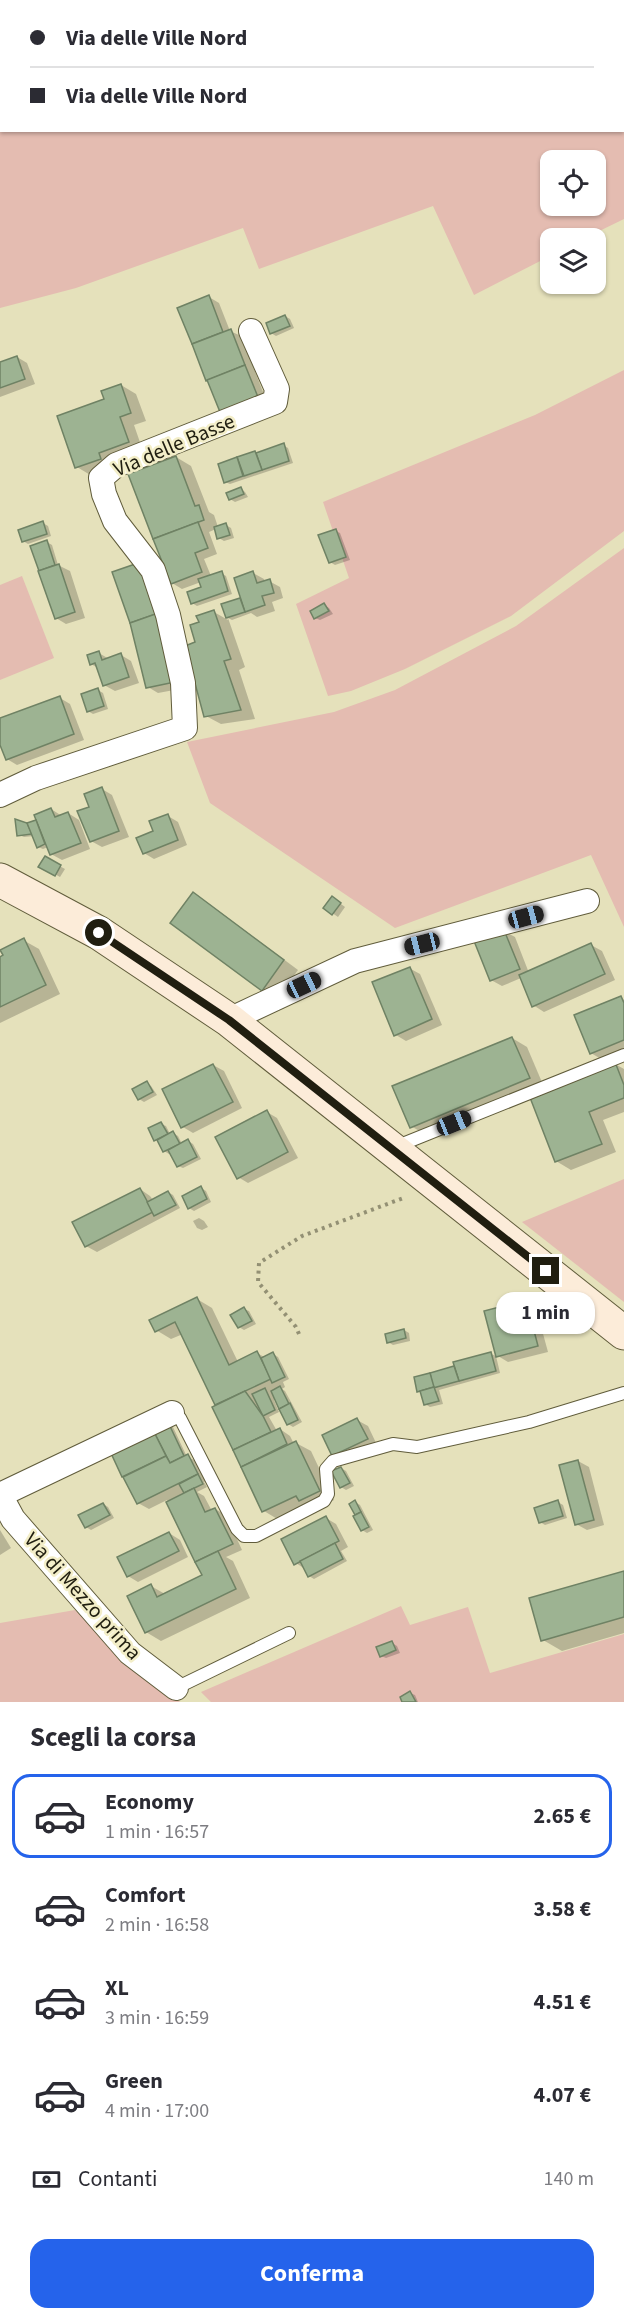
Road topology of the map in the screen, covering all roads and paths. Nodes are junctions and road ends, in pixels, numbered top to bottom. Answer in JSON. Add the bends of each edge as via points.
{"nodes":[{"id":1,"x":251,"y":331,"type":"dead end"},
{"id":2,"x":0,"y":795,"type":"edge"},
{"id":3,"x":0,"y":880,"type":"edge"},
{"id":4,"x":587,"y":901,"type":"dead end"},
{"id":5,"x":229,"y":1020,"type":"junction"},
{"id":6,"x":624,"y":1055,"type":"edge"},
{"id":7,"x":391,"y":1148,"type":"junction"},
{"id":8,"x":432,"y":1181,"type":"junction"},
{"id":9,"x":624,"y":1333,"type":"edge"},
{"id":10,"x":299,"y":1334,"type":"dead end"},
{"id":11,"x":624,"y":1393,"type":"edge"},
{"id":12,"x":172,"y":1413,"type":"joint"},
{"id":13,"x":0,"y":1495,"type":"edge"},
{"id":14,"x":290,"y":1633,"type":"dead end"},
{"id":15,"x":176,"y":1688,"type":"joint"}],
"edges":[{"from":1,"to":2,"type":"street","name":"Via delle Basse","via":[[277,389],[275,402],[116,465],[101,478],[116,521],[153,570],[183,683],[185,728],[36,778]]},
{"from":3,"to":5,"type":"street","via":[[99,933]]},
{"from":4,"to":5,"type":"street","via":[[355,961]]},
{"from":5,"to":7,"type":"street"},
{"from":6,"to":7,"type":"lane"},
{"from":7,"to":8,"type":"street"},
{"from":8,"to":9,"type":"street"},
{"from":8,"to":10,"type":"path","via":[[410,1196],[303,1236],[259,1263],[258,1282]]},
{"from":11,"to":12,"type":"lane","via":[[529,1422],[417,1447],[393,1444],[333,1461],[326,1469],[328,1494],[324,1501],[256,1536],[244,1536],[237,1529],[180,1418]]},
{"from":12,"to":13,"type":"street"},
{"from":13,"to":15,"type":"street","name":"Via di Mezzo prima","via":[[13,1519],[130,1653]]},
{"from":14,"to":15,"type":"lane"}]}
